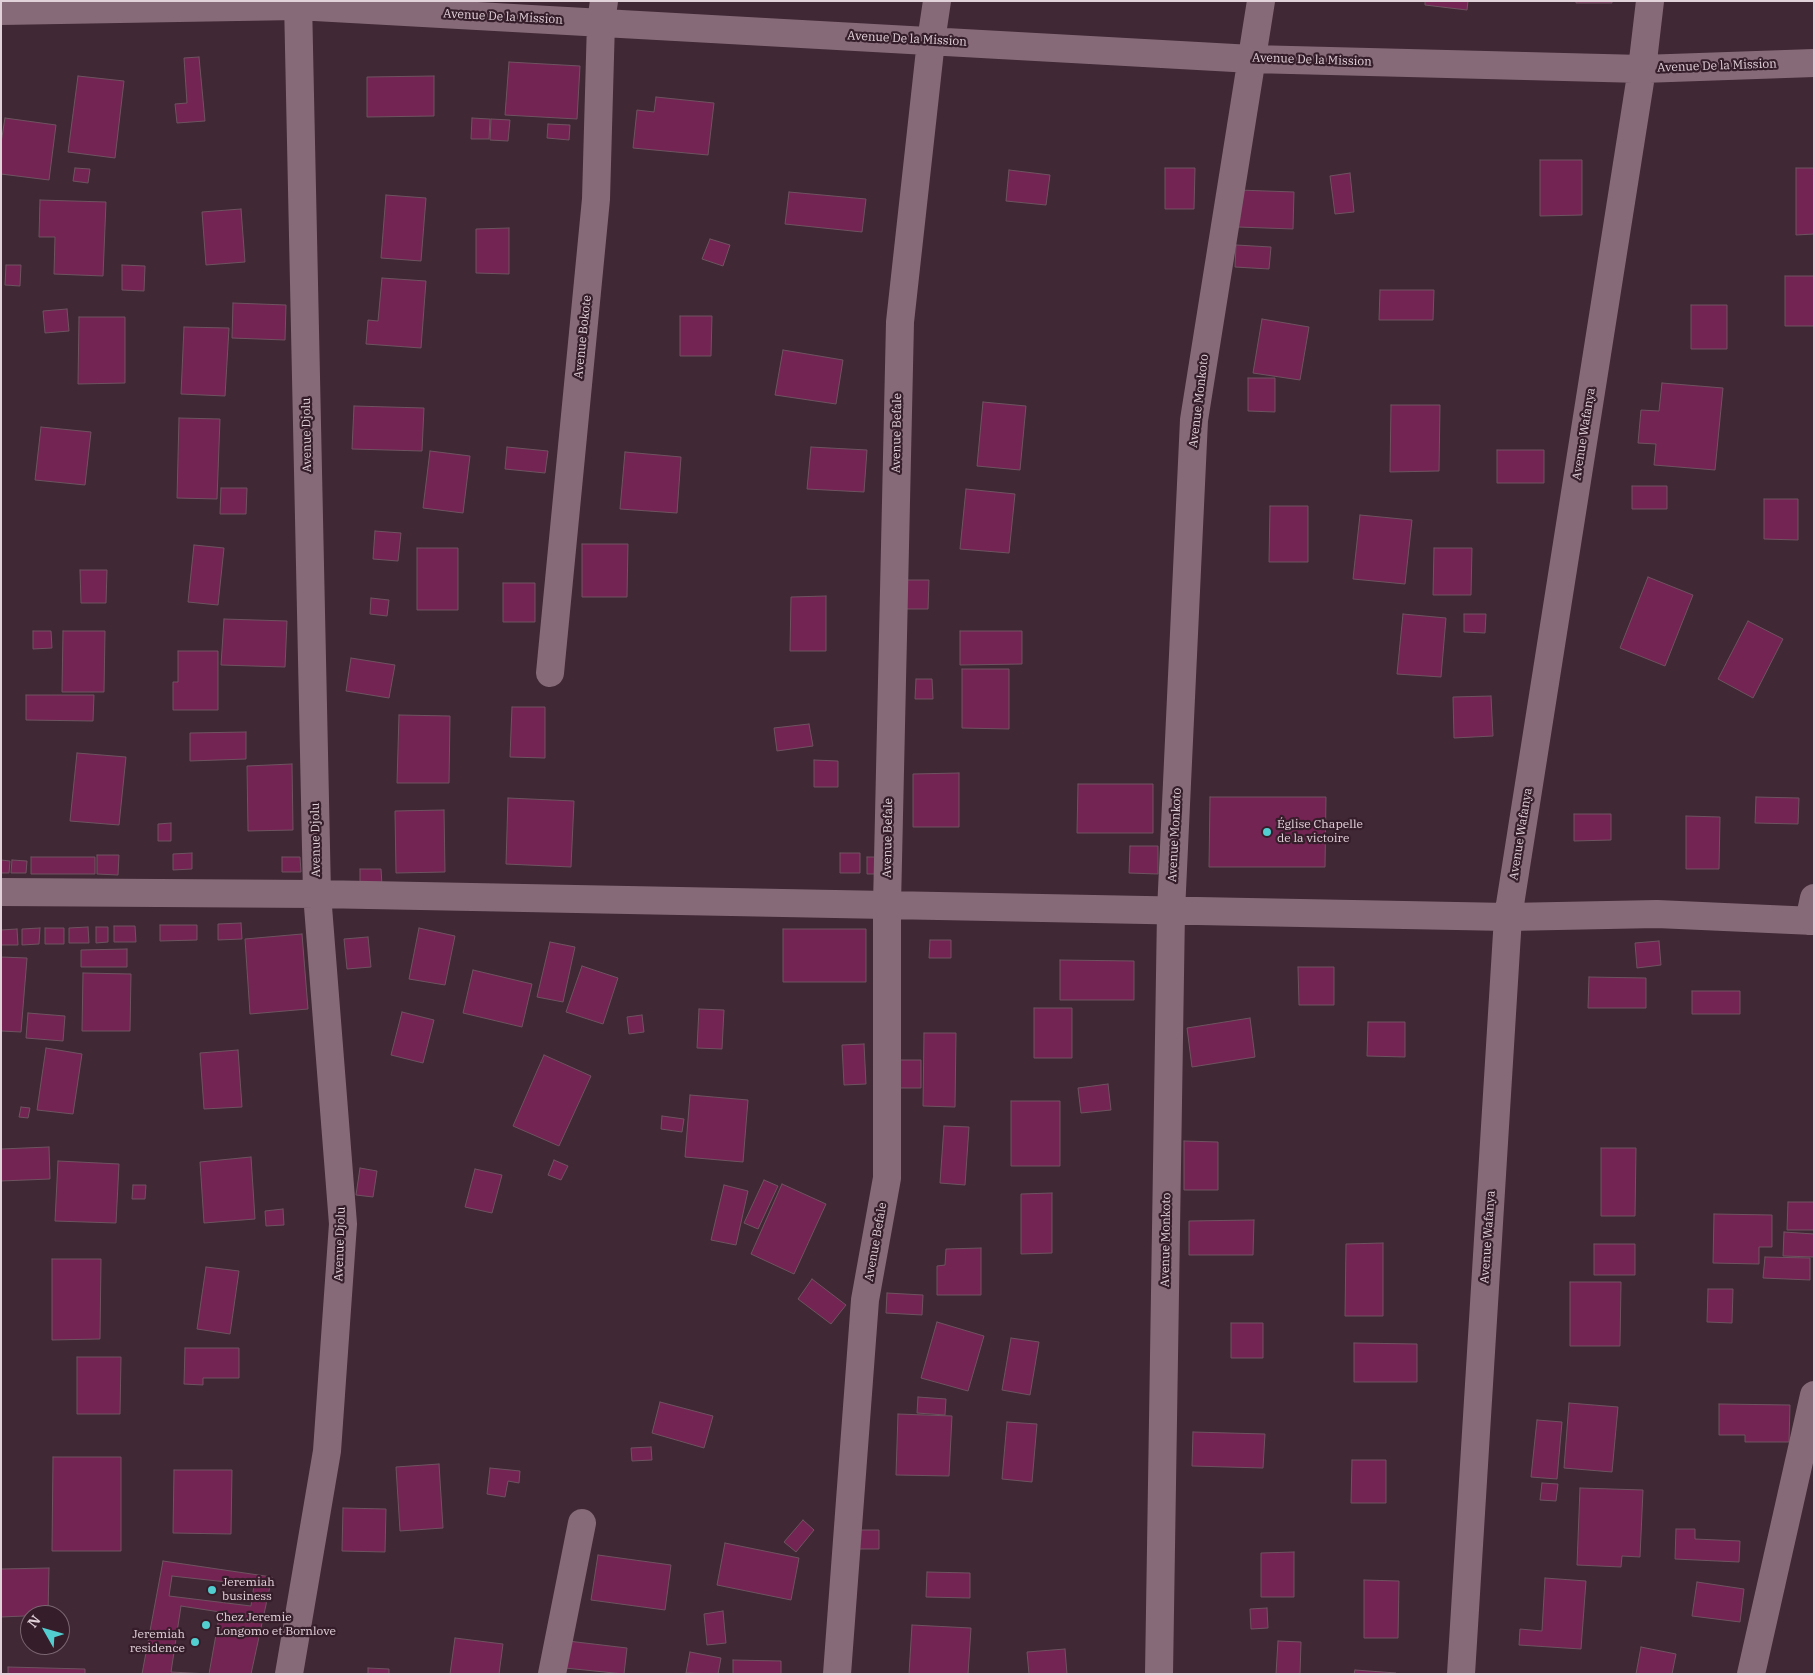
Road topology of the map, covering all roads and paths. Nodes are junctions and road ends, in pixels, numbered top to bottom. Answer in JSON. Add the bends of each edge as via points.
{"nodes":[{"id":1,"x":937,"y":1,"type":"edge"},
{"id":2,"x":1261,"y":1,"type":"edge"},
{"id":3,"x":1650,"y":1,"type":"edge"},
{"id":4,"x":298,"y":3,"type":"edge"},
{"id":5,"x":1,"y":11,"type":"edge"},
{"id":6,"x":603,"y":12,"type":"edge"},
{"id":7,"x":931,"y":40,"type":"junction"},
{"id":8,"x":1252,"y":59,"type":"junction"},
{"id":9,"x":1814,"y":63,"type":"edge"},
{"id":10,"x":1642,"y":69,"type":"junction"},
{"id":11,"x":550,"y":673,"type":"dead end"},
{"id":12,"x":1,"y":892,"type":"edge"},
{"id":13,"x":317,"y":894,"type":"junction"},
{"id":14,"x":887,"y":905,"type":"junction"},
{"id":15,"x":1171,"y":910,"type":"junction"},
{"id":16,"x":1812,"y":913,"type":"edge"},
{"id":17,"x":1508,"y":917,"type":"junction"},
{"id":18,"x":1814,"y":1395,"type":"edge"},
{"id":19,"x":582,"y":1523,"type":"dead end"},
{"id":20,"x":289,"y":1674,"type":"edge"},
{"id":21,"x":552,"y":1674,"type":"edge"},
{"id":22,"x":837,"y":1674,"type":"edge"},
{"id":23,"x":1159,"y":1674,"type":"edge"},
{"id":24,"x":1461,"y":1674,"type":"edge"},
{"id":25,"x":1751,"y":1674,"type":"edge"}],
"edges":[{"from":1,"to":7,"type":"street","name":"Avenue Befale"},
{"from":2,"to":8,"type":"street","name":"Avenue Monkoto"},
{"from":3,"to":10,"type":"street","name":"Avenue Wafanya"},
{"from":4,"to":5,"type":"street","name":"Avenue De la Mission"},
{"from":4,"to":6,"type":"street","name":"Avenue De la Mission"},
{"from":4,"to":13,"type":"street","name":"Avenue Djolu"},
{"from":6,"to":7,"type":"street","name":"Avenue De la Mission"},
{"from":6,"to":11,"type":"street","name":"Avenue Bokote","via":[[596,198]]},
{"from":7,"to":8,"type":"street","name":"Avenue De la Mission"},
{"from":7,"to":14,"type":"street","name":"Avenue Befale","via":[[900,322]]},
{"from":8,"to":10,"type":"street","name":"Avenue De la Mission"},
{"from":8,"to":15,"type":"street","name":"Avenue Monkoto","via":[[1194,420]]},
{"from":9,"to":10,"type":"street","name":"Avenue De la Mission"},
{"from":10,"to":17,"type":"street","name":"Avenue Wafanya"},
{"from":12,"to":13,"type":"street"},
{"from":13,"to":14,"type":"street"},
{"from":13,"to":20,"type":"street","name":"Avenue Djolu","via":[[343,1224],[328,1451]]},
{"from":14,"to":15,"type":"street"},
{"from":14,"to":22,"type":"street","name":"Avenue Befale","via":[[887,1178],[865,1300]]},
{"from":15,"to":17,"type":"street"},
{"from":15,"to":23,"type":"street","name":"Avenue Monkoto"},
{"from":16,"to":17,"type":"street"},
{"from":17,"to":24,"type":"street","name":"Avenue Wafanya"},
{"from":18,"to":25,"type":"street"},
{"from":19,"to":21,"type":"street"}]}
